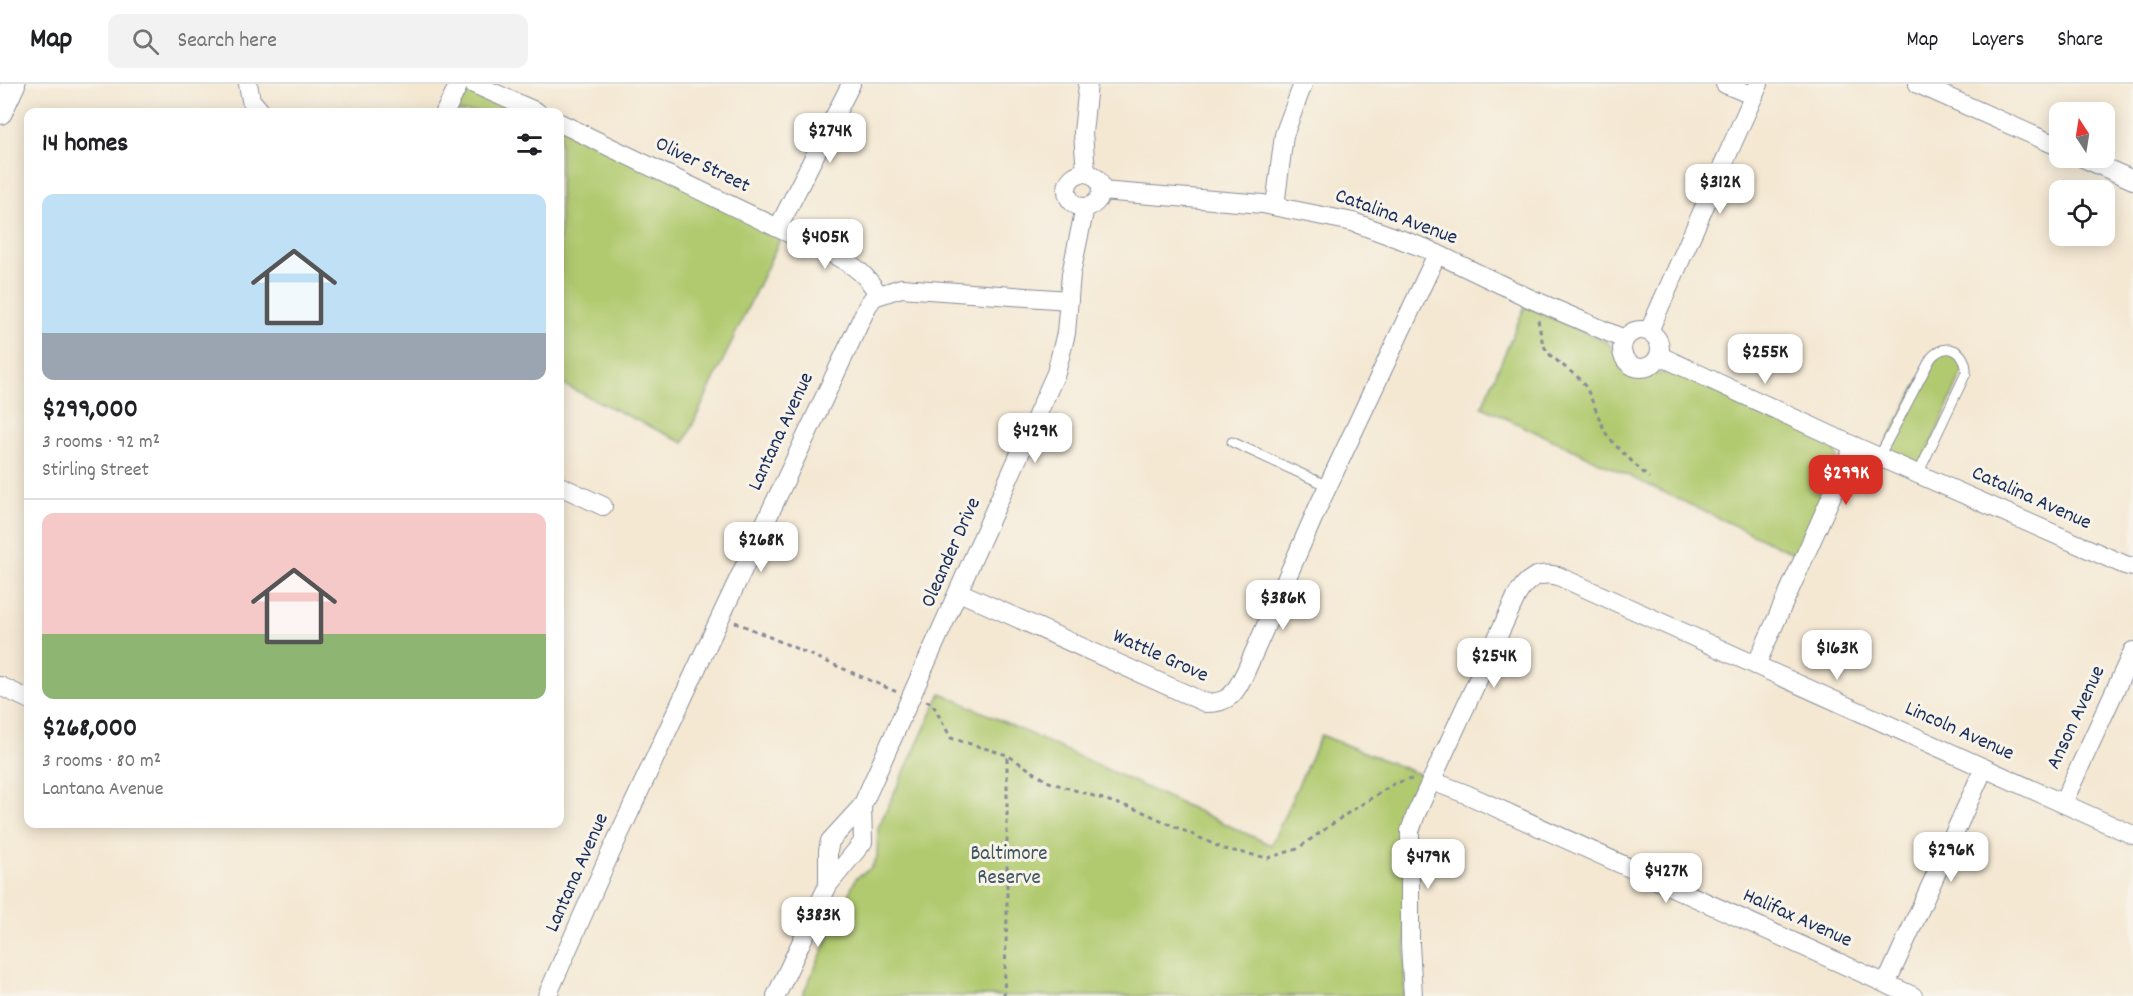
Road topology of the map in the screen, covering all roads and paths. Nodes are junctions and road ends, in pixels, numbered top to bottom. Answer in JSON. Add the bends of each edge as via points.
{"nodes":[{"id":1,"x":13,"y":84,"type":"edge"},
{"id":2,"x":248,"y":84,"type":"edge"},
{"id":3,"x":459,"y":84,"type":"edge"},
{"id":4,"x":474,"y":84,"type":"edge"},
{"id":5,"x":851,"y":84,"type":"edge"},
{"id":6,"x":1088,"y":84,"type":"edge"},
{"id":7,"x":1303,"y":84,"type":"edge"},
{"id":8,"x":1725,"y":84,"type":"edge"},
{"id":9,"x":1918,"y":84,"type":"edge"},
{"id":10,"x":1756,"y":90,"type":"edge"},
{"id":11,"x":258,"y":108,"type":"edge"},
{"id":12,"x":447,"y":108,"type":"edge"},
{"id":13,"x":528,"y":108,"type":"edge"},
{"id":14,"x":0,"y":112,"type":"edge"},
{"id":15,"x":564,"y":125,"type":"edge"},
{"id":16,"x":2049,"y":142,"type":"edge"},
{"id":17,"x":2106,"y":168,"type":"edge"},
{"id":18,"x":1086,"y":173,"type":"junction"},
{"id":19,"x":2133,"y":180,"type":"edge"},
{"id":20,"x":1101,"y":192,"type":"junction"},
{"id":21,"x":1275,"y":206,"type":"junction"},
{"id":22,"x":1085,"y":207,"type":"junction"},
{"id":23,"x":778,"y":228,"type":"junction"},
{"id":24,"x":1437,"y":254,"type":"junction"},
{"id":25,"x":879,"y":295,"type":"junction"},
{"id":26,"x":1069,"y":300,"type":"junction"},
{"id":27,"x":1537,"y":318,"type":"dead end"},
{"id":28,"x":1649,"y":331,"type":"junction"},
{"id":29,"x":1624,"y":339,"type":"junction"},
{"id":30,"x":1660,"y":356,"type":"junction"},
{"id":31,"x":1232,"y":442,"type":"dead end"},
{"id":32,"x":1854,"y":446,"type":"junction"},
{"id":33,"x":1879,"y":457,"type":"junction"},
{"id":34,"x":1918,"y":474,"type":"junction"},
{"id":35,"x":1649,"y":478,"type":"dead end"},
{"id":36,"x":1328,"y":486,"type":"junction"},
{"id":37,"x":564,"y":488,"type":"edge"},
{"id":38,"x":603,"y":506,"type":"dead end"},
{"id":39,"x":2130,"y":568,"type":"edge"},
{"id":40,"x":959,"y":592,"type":"junction"},
{"id":41,"x":721,"y":616,"type":"junction"},
{"id":42,"x":2133,"y":651,"type":"edge"},
{"id":43,"x":1756,"y":665,"type":"junction"},
{"id":44,"x":0,"y":686,"type":"edge"},
{"id":45,"x":24,"y":697,"type":"edge"},
{"id":46,"x":910,"y":698,"type":"junction"},
{"id":47,"x":1007,"y":755,"type":"junction"},
{"id":48,"x":1984,"y":768,"type":"junction"},
{"id":49,"x":1432,"y":781,"type":"junction"},
{"id":50,"x":2063,"y":803,"type":"junction"},
{"id":51,"x":862,"y":806,"type":"junction"},
{"id":52,"x":2133,"y":835,"type":"edge"},
{"id":53,"x":828,"y":885,"type":"junction"},
{"id":54,"x":1886,"y":984,"type":"junction"},
{"id":55,"x":547,"y":996,"type":"edge"},
{"id":56,"x":776,"y":996,"type":"edge"},
{"id":57,"x":1004,"y":996,"type":"edge"},
{"id":58,"x":1413,"y":996,"type":"edge"},
{"id":59,"x":1913,"y":996,"type":"edge"}],
"edges":[{"from":1,"to":14,"type":"street"},
{"from":2,"to":11,"type":"street","via":[[251,100]]},
{"from":3,"to":12,"type":"street"},
{"from":4,"to":13,"type":"street"},
{"from":5,"to":23,"type":"street"},
{"from":6,"to":18,"type":"street","via":[[1083,133]]},
{"from":7,"to":21,"type":"street","via":[[1284,135]]},
{"from":8,"to":10,"type":"street"},
{"from":9,"to":16,"type":"street"},
{"from":10,"to":28,"type":"street"},
{"from":15,"to":23,"type":"street","name":"Oliver Street"},
{"from":17,"to":19,"type":"street"},
{"from":18,"to":20,"type":"street","via":[[1096,178]]},
{"from":18,"to":22,"type":"street","via":[[1071,178],[1066,191],[1072,203]]},
{"from":20,"to":21,"type":"street","name":"Catalina Avenue"},
{"from":20,"to":22,"type":"street","via":[[1096,203]]},
{"from":21,"to":24,"type":"street","name":"Catalina Avenue","via":[[1353,222]]},
{"from":22,"to":26,"type":"street","name":"Oleander Drive"},
{"from":23,"to":25,"type":"street","name":"Oliver Street","via":[[854,265]]},
{"from":24,"to":29,"type":"street","name":"Catalina Avenue"},
{"from":24,"to":36,"type":"street","name":"Wattle Grove"},
{"from":25,"to":26,"type":"street","via":[[901,288]]},
{"from":25,"to":41,"type":"street","name":"Lantana Avenue","via":[[868,305],[855,329]]},
{"from":26,"to":40,"type":"street","name":"Oleander Drive","via":[[1056,373]]},
{"from":27,"to":35,"type":"path","via":[[1547,351],[1580,379],[1610,438]]},
{"from":28,"to":29,"type":"street","via":[[1637,330]]},
{"from":28,"to":30,"type":"street","via":[[1658,340]]},
{"from":29,"to":30,"type":"street","via":[[1622,354],[1636,369],[1651,366]]},
{"from":30,"to":32,"type":"street","name":"Catalina Avenue"},
{"from":31,"to":36,"type":"lane"},
{"from":32,"to":33,"type":"street","name":"Catalina Avenue"},
{"from":32,"to":43,"type":"street"},
{"from":33,"to":34,"type":"street","name":"Catalina Avenue"},
{"from":33,"to":34,"type":"lane","via":[[1931,358],[1943,349],[1955,350],[1964,358],[1966,374]]},
{"from":34,"to":39,"type":"street","name":"Catalina Avenue"},
{"from":36,"to":40,"type":"street","name":"Wattle Grove","via":[[1236,690],[1218,703],[1206,703]]},
{"from":37,"to":38,"type":"street"},
{"from":40,"to":46,"type":"street","name":"Oleander Drive"},
{"from":41,"to":46,"type":"path"},
{"from":41,"to":55,"type":"street","name":"Lantana Avenue"},
{"from":42,"to":50,"type":"street","name":"Anson Avenue"},
{"from":43,"to":48,"type":"street","name":"Lincoln Avenue"},
{"from":43,"to":49,"type":"street","name":"Lincoln Avenue","via":[[1558,576],[1535,576],[1516,597]]},
{"from":44,"to":45,"type":"street"},
{"from":46,"to":47,"type":"path","via":[[932,703],[951,738]]},
{"from":46,"to":51,"type":"street","name":"Oleander Drive"},
{"from":47,"to":49,"type":"path","via":[[1050,782],[1141,811],[1224,849],[1268,858],[1297,849],[1395,783],[1411,779]]},
{"from":47,"to":57,"type":"path"},
{"from":48,"to":50,"type":"street","name":"Lincoln Avenue"},
{"from":48,"to":54,"type":"street"},
{"from":49,"to":54,"type":"street","name":"Halifax Avenue"},
{"from":49,"to":58,"type":"street","via":[[1410,831]]},
{"from":50,"to":52,"type":"street","name":"Lincoln Avenue"},
{"from":51,"to":53,"type":"street","name":"Oleander Drive","via":[[863,842]]},
{"from":51,"to":53,"type":"street","name":"Oleander Drive","via":[[830,841]]},
{"from":53,"to":56,"type":"street","name":"Oleander Drive"},
{"from":54,"to":59,"type":"street","name":"Halifax Avenue"}]}
